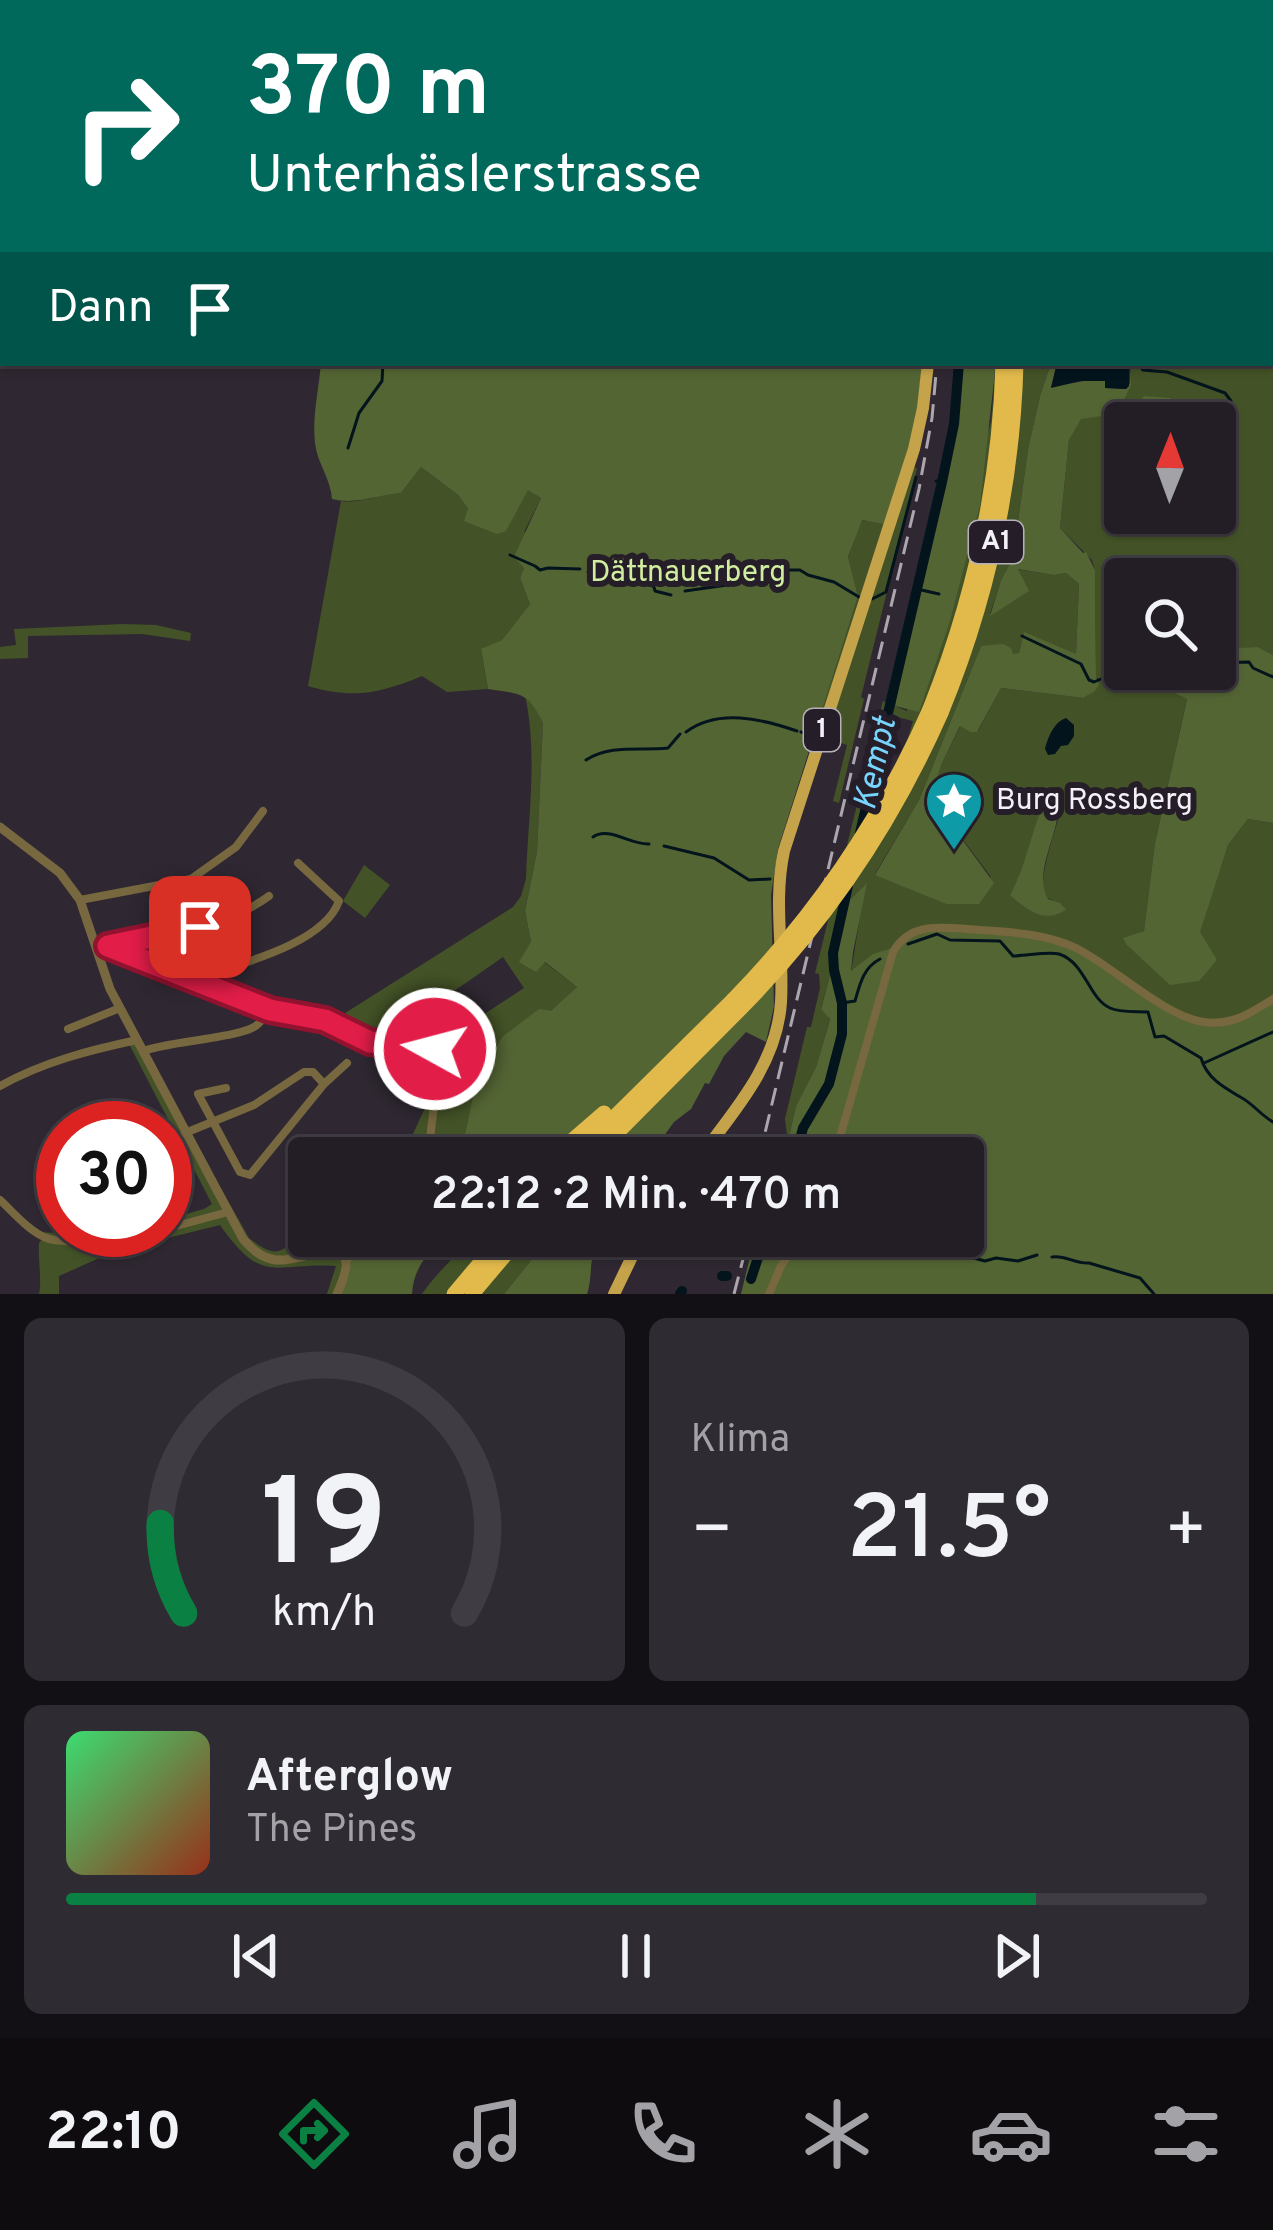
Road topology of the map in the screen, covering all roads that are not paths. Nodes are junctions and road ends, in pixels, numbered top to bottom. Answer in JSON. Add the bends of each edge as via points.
{"nodes":[{"id":1,"x":928,"y":366,"type":"edge"},
{"id":2,"x":1003,"y":366,"type":"edge"},
{"id":3,"x":1016,"y":366,"type":"edge"},
{"id":4,"x":935,"y":711,"type":"junction"},
{"id":5,"x":263,"y":811,"type":"dead end"},
{"id":6,"x":0,"y":827,"type":"edge"},
{"id":7,"x":298,"y":863,"type":"dead end"},
{"id":8,"x":269,"y":896,"type":"dead end"},
{"id":9,"x":80,"y":901,"type":"junction"},
{"id":10,"x":93,"y":944,"type":"junction"},
{"id":11,"x":108,"y":946,"type":"junction"},
{"id":12,"x":197,"y":979,"type":"junction"},
{"id":13,"x":1273,"y":999,"type":"edge"},
{"id":14,"x":737,"y":1004,"type":"junction"},
{"id":15,"x":120,"y":1008,"type":"junction"},
{"id":16,"x":268,"y":1009,"type":"junction"},
{"id":17,"x":68,"y":1029,"type":"dead end"},
{"id":18,"x":137,"y":1040,"type":"junction"},
{"id":19,"x":143,"y":1052,"type":"junction"},
{"id":20,"x":347,"y":1063,"type":"dead end"},
{"id":21,"x":646,"y":1083,"type":"junction"},
{"id":22,"x":324,"y":1084,"type":"junction"},
{"id":23,"x":0,"y":1086,"type":"edge"},
{"id":24,"x":226,"y":1088,"type":"dead end"},
{"id":25,"x":168,"y":1101,"type":"edge"},
{"id":26,"x":213,"y":1121,"type":"junction"},
{"id":27,"x":192,"y":1130,"type":"edge"},
{"id":28,"x":430,"y":1137,"type":"edge"},
{"id":29,"x":576,"y":1137,"type":"edge"},
{"id":30,"x":593,"y":1137,"type":"edge"},
{"id":31,"x":612,"y":1137,"type":"edge"},
{"id":32,"x":715,"y":1137,"type":"edge"},
{"id":33,"x":840,"y":1137,"type":"edge"},
{"id":34,"x":192,"y":1146,"type":"edge"},
{"id":35,"x":0,"y":1200,"type":"edge"},
{"id":36,"x":228,"y":1212,"type":"junction"},
{"id":37,"x":192,"y":1221,"type":"edge"},
{"id":38,"x":36,"y":1231,"type":"edge"},
{"id":39,"x":351,"y":1257,"type":"edge"},
{"id":40,"x":494,"y":1257,"type":"edge"},
{"id":41,"x":499,"y":1257,"type":"edge"},
{"id":42,"x":503,"y":1257,"type":"edge"},
{"id":43,"x":632,"y":1257,"type":"edge"},
{"id":44,"x":786,"y":1257,"type":"edge"},
{"id":45,"x":345,"y":1262,"type":"junction"},
{"id":46,"x":337,"y":1294,"type":"edge"},
{"id":47,"x":454,"y":1294,"type":"edge"},
{"id":48,"x":472,"y":1294,"type":"edge"},
{"id":49,"x":483,"y":1294,"type":"edge"},
{"id":50,"x":614,"y":1294,"type":"edge"},
{"id":51,"x":769,"y":1294,"type":"edge"}],
"edges":[{"from":1,"to":32,"type":"main road","number":"1","via":[[916,441],[782,861],[775,1038],[754,1084]]},
{"from":2,"to":4,"type":"highway","number":"A1","via":[[983,534]]},
{"from":3,"to":4,"type":"highway","number":"A1","via":[[1000,521],[980,603]]},
{"from":4,"to":14,"type":"highway","number":"A1","bridge":true,"via":[[842,869]]},
{"from":5,"to":9,"type":"street","via":[[236,847],[186,881]]},
{"from":6,"to":9,"type":"street","via":[[60,873]]},
{"from":7,"to":12,"type":"street","via":[[340,903],[325,922],[286,947]]},
{"from":8,"to":11,"type":"street","via":[[228,920]]},
{"from":9,"to":10,"type":"street"},
{"from":10,"to":11,"type":"street"},
{"from":10,"to":15,"type":"street"},
{"from":11,"to":12,"type":"street"},
{"from":12,"to":16,"type":"street"},
{"from":13,"to":33,"type":"street","via":[[1235,1020],[1198,1021],[1066,944],[919,929],[893,952]]},
{"from":14,"to":21,"type":"highway","number":"A1"},
{"from":14,"to":31,"type":"highway","number":"A1"},
{"from":15,"to":17,"type":"street"},
{"from":15,"to":18,"type":"street"},
{"from":16,"to":19,"type":"street","via":[[242,1032]]},
{"from":16,"to":28,"type":"street","via":[[325,1020],[370,1042],[440,1050]]},
{"from":18,"to":19,"type":"street"},
{"from":18,"to":23,"type":"street","via":[[84,1051]]},
{"from":19,"to":25,"type":"street"},
{"from":20,"to":22,"type":"street"},
{"from":21,"to":29,"type":"highway"},
{"from":21,"to":30,"type":"highway","number":"A1"},
{"from":22,"to":26,"type":"street","via":[[304,1072]]},
{"from":22,"to":26,"type":"street","via":[[250,1174],[240,1172]]},
{"from":24,"to":26,"type":"street","via":[[198,1094]]},
{"from":26,"to":27,"type":"street"},
{"from":34,"to":36,"type":"street"},
{"from":35,"to":38,"type":"street"},
{"from":36,"to":37,"type":"street"},
{"from":36,"to":45,"type":"street","via":[[264,1257],[327,1250]]},
{"from":39,"to":45,"type":"street"},
{"from":40,"to":47,"type":"highway"},
{"from":41,"to":48,"type":"highway"},
{"from":42,"to":49,"type":"highway"},
{"from":43,"to":50,"type":"main road"},
{"from":44,"to":51,"type":"street"},
{"from":45,"to":46,"type":"street"}]}
